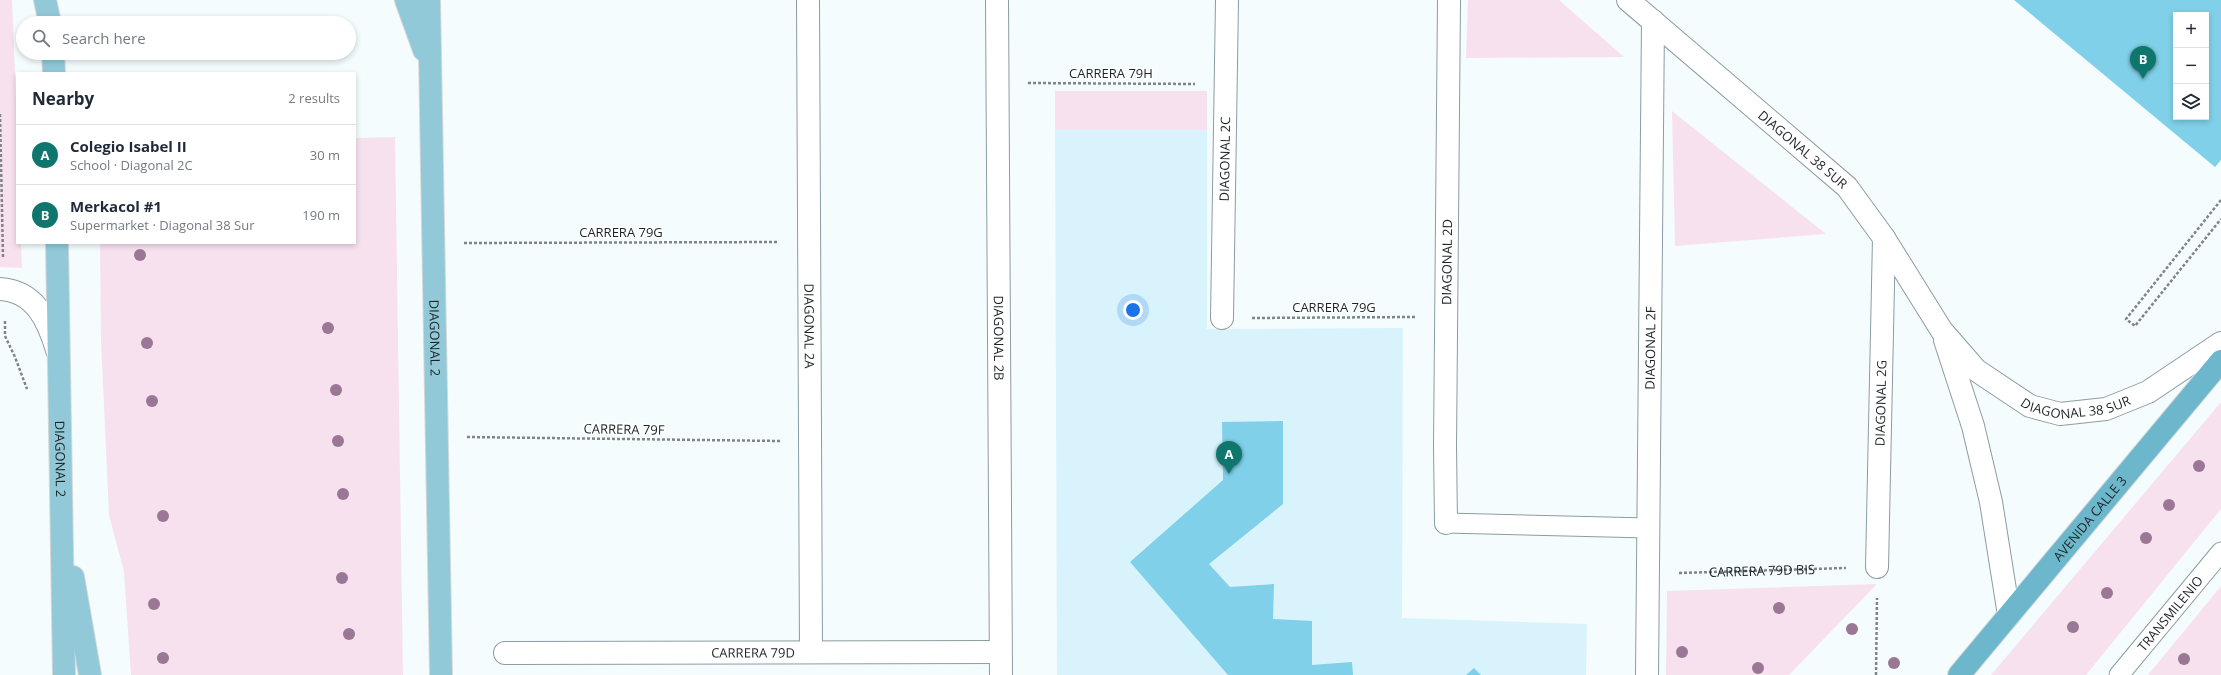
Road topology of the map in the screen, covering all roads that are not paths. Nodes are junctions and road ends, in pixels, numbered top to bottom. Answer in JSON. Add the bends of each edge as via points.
{"nodes":[{"id":1,"x":45,"y":0,"type":"edge"},
{"id":2,"x":53,"y":0,"type":"edge"},
{"id":3,"x":406,"y":0,"type":"edge"},
{"id":4,"x":429,"y":0,"type":"edge"},
{"id":5,"x":808,"y":0,"type":"edge"},
{"id":6,"x":997,"y":0,"type":"edge"},
{"id":7,"x":1226,"y":0,"type":"edge"},
{"id":8,"x":1449,"y":0,"type":"edge"},
{"id":9,"x":1628,"y":0,"type":"edge"},
{"id":10,"x":50,"y":16,"type":"edge"},
{"id":11,"x":52,"y":16,"type":"edge"},
{"id":12,"x":1653,"y":21,"type":"junction"},
{"id":13,"x":53,"y":60,"type":"edge"},
{"id":14,"x":429,"y":62,"type":"junction"},
{"id":15,"x":54,"y":72,"type":"edge"},
{"id":16,"x":1884,"y":238,"type":"junction"},
{"id":17,"x":57,"y":244,"type":"edge"},
{"id":18,"x":2,"y":289,"type":"edge"},
{"id":19,"x":1222,"y":318,"type":"road end"},
{"id":20,"x":1942,"y":331,"type":"junction"},
{"id":21,"x":2221,"y":343,"type":"edge"},
{"id":22,"x":60,"y":358,"type":"junction"},
{"id":23,"x":2221,"y":361,"type":"edge"},
{"id":24,"x":61,"y":507,"type":"junction"},
{"id":25,"x":1446,"y":523,"type":"joint"},
{"id":26,"x":1648,"y":528,"type":"junction"},
{"id":27,"x":2221,"y":552,"type":"edge"},
{"id":28,"x":1877,"y":567,"type":"road end"},
{"id":29,"x":2009,"y":615,"type":"junction"},
{"id":30,"x":811,"y":652,"type":"junction"},
{"id":31,"x":1000,"y":652,"type":"junction"},
{"id":32,"x":505,"y":653,"type":"dead end"},
{"id":33,"x":64,"y":675,"type":"edge"},
{"id":34,"x":90,"y":675,"type":"edge"},
{"id":35,"x":441,"y":675,"type":"edge"},
{"id":36,"x":1001,"y":675,"type":"edge"},
{"id":37,"x":1647,"y":675,"type":"edge"},
{"id":38,"x":1959,"y":675,"type":"edge"},
{"id":39,"x":2119,"y":675,"type":"edge"}],
"edges":[{"from":1,"to":10,"type":"main road"},
{"from":2,"to":11,"type":"main road"},
{"from":3,"to":14,"type":"main road"},
{"from":4,"to":14,"type":"main road","name":"DIAGONAL 2"},
{"from":5,"to":30,"type":"street","name":"DIAGONAL 2A"},
{"from":6,"to":31,"type":"street","name":"DIAGONAL 2B"},
{"from":7,"to":19,"type":"street","name":"DIAGONAL 2C"},
{"from":8,"to":25,"type":"street","name":"DIAGONAL 2D"},
{"from":9,"to":12,"type":"street","name":"DIAGONAL 38 SUR"},
{"from":12,"to":16,"type":"street","name":"DIAGONAL 38 SUR","via":[[1847,187]]},
{"from":12,"to":26,"type":"street","name":"DIAGONAL 2F"},
{"from":13,"to":15,"type":"main road"},
{"from":14,"to":35,"type":"main road","name":"DIAGONAL 2"},
{"from":16,"to":20,"type":"street","name":"DIAGONAL 38 SUR"},
{"from":16,"to":28,"type":"street","name":"DIAGONAL 2G"},
{"from":17,"to":22,"type":"main road","name":"DIAGONAL 2"},
{"from":18,"to":22,"type":"street","via":[[23,294],[39,308],[51,329]]},
{"from":20,"to":21,"type":"street","name":"DIAGONAL 38 SUR","via":[[1976,370],[1999,387],[2030,406],[2060,414],[2106,409],[2148,392]]},
{"from":20,"to":29,"type":"street","name":"DIAGONAL 38 SUR","via":[[1973,426],[1989,495]]},
{"from":22,"to":24,"type":"main road","name":"DIAGONAL 2"},
{"from":23,"to":29,"type":"highway","name":"AVENIDA CALLE 3"},
{"from":24,"to":33,"type":"main road","name":"DIAGONAL 2"},
{"from":24,"to":34,"type":"main road"},
{"from":25,"to":26,"type":"lane"},
{"from":26,"to":37,"type":"street","name":"DIAGONAL 2F"},
{"from":27,"to":39,"type":"lane","name":"TRANSMILENIO"},
{"from":29,"to":38,"type":"highway","name":"AVENIDA CALLE 3"},
{"from":30,"to":31,"type":"street","name":"CARRERA 79D"},
{"from":30,"to":32,"type":"street","name":"CARRERA 79D"},
{"from":31,"to":36,"type":"street","name":"DIAGONAL 2B"}]}
